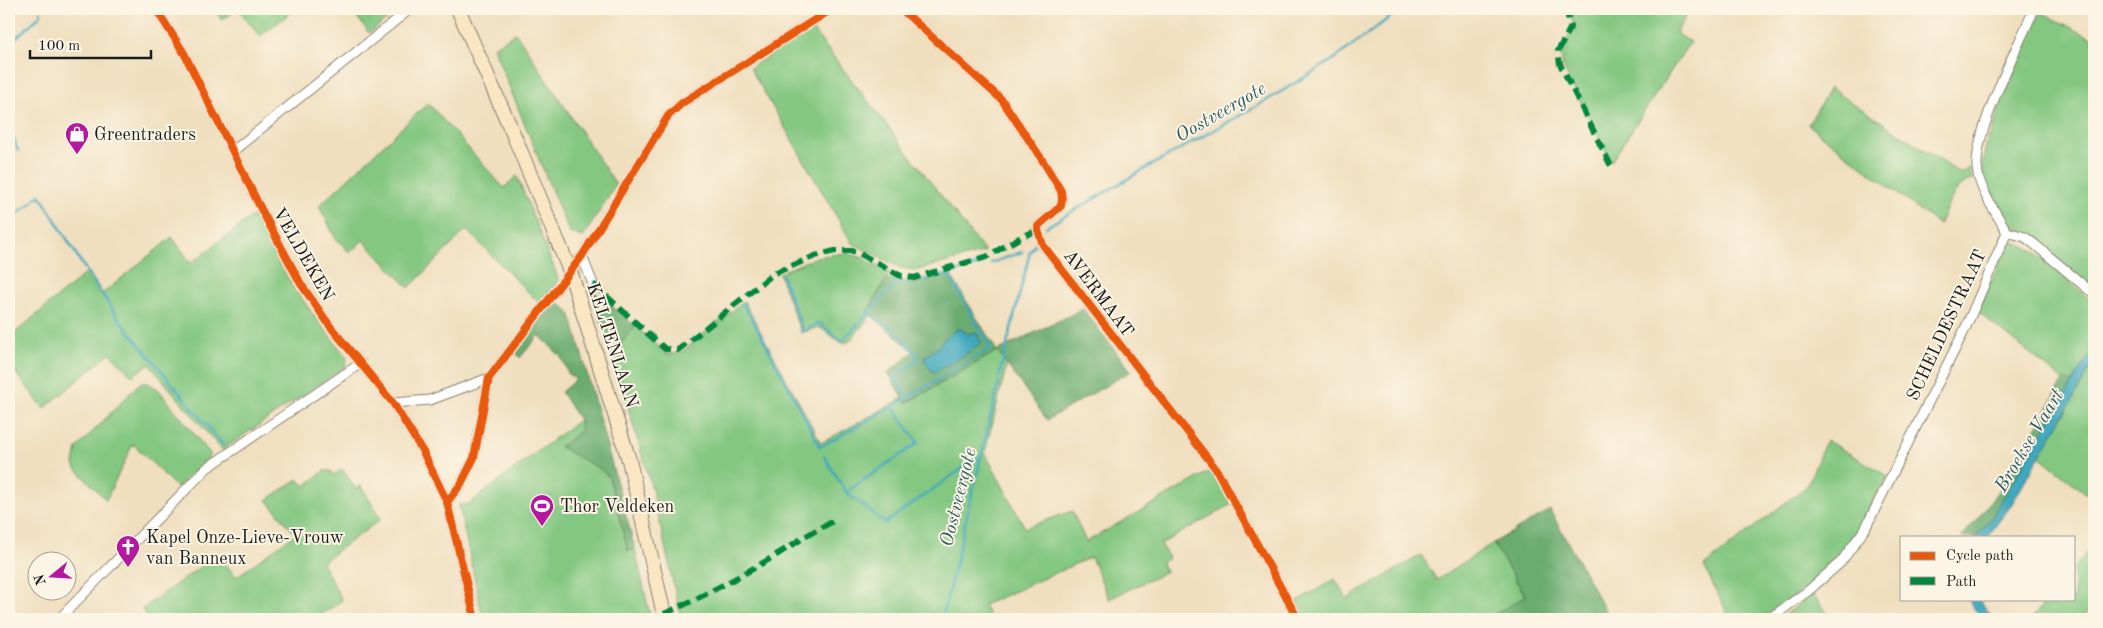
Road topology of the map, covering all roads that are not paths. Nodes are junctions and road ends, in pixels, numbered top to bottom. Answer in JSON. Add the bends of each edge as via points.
{"nodes":[{"id":1,"x":156,"y":9,"type":"edge"},
{"id":2,"x":410,"y":9,"type":"edge"},
{"id":3,"x":458,"y":9,"type":"edge"},
{"id":4,"x":832,"y":9,"type":"edge"},
{"id":5,"x":901,"y":9,"type":"edge"},
{"id":6,"x":2034,"y":9,"type":"edge"},
{"id":7,"x":233,"y":151,"type":"junction"},
{"id":8,"x":2007,"y":232,"type":"junction"},
{"id":9,"x":582,"y":256,"type":"junction"},
{"id":10,"x":570,"y":271,"type":"junction"},
{"id":11,"x":593,"y":284,"type":"dead end"},
{"id":12,"x":2094,"y":294,"type":"edge"},
{"id":13,"x":361,"y":364,"type":"junction"},
{"id":14,"x":489,"y":378,"type":"junction"},
{"id":15,"x":392,"y":402,"type":"junction"},
{"id":16,"x":447,"y":502,"type":"junction"},
{"id":17,"x":59,"y":619,"type":"edge"},
{"id":18,"x":475,"y":619,"type":"edge"},
{"id":19,"x":665,"y":619,"type":"edge"},
{"id":20,"x":1298,"y":619,"type":"edge"},
{"id":21,"x":1769,"y":619,"type":"edge"}],
"edges":[{"from":1,"to":7,"type":"street","name":"VELDEKEN","via":[[184,53]]},
{"from":2,"to":7,"type":"street"},
{"from":3,"to":10,"type":"main road","name":"KELTENLAAN","via":[[516,138]]},
{"from":4,"to":9,"type":"street","via":[[682,103],[668,116]]},
{"from":5,"to":20,"type":"street","name":"AVERMAAT","via":[[1002,100],[1043,161],[1061,191],[1062,199],[1060,206],[1038,226],[1043,246],[1216,470]]},
{"from":6,"to":8,"type":"street","via":[[1996,94],[1976,158],[1982,185]]},
{"from":7,"to":13,"type":"street","name":"VELDEKEN","via":[[301,284]]},
{"from":8,"to":12,"type":"street","via":[[2034,243]]},
{"from":8,"to":21,"type":"street","name":"SCHELDESTRAAT","via":[[1965,329],[1864,529],[1841,562]]},
{"from":9,"to":10,"type":"street"},
{"from":9,"to":11,"type":"street"},
{"from":10,"to":14,"type":"street"},
{"from":10,"to":19,"type":"main road","name":"KELTENLAAN","via":[[629,460]]},
{"from":13,"to":15,"type":"street","name":"VELDEKEN"},
{"from":13,"to":17,"type":"street","via":[[207,468]]},
{"from":14,"to":15,"type":"street","via":[[430,400]]},
{"from":14,"to":16,"type":"street","via":[[474,458],[461,484]]},
{"from":15,"to":16,"type":"street","name":"VELDEKEN","via":[[423,452]]},
{"from":16,"to":18,"type":"street","name":"VELDEKEN"}]}
